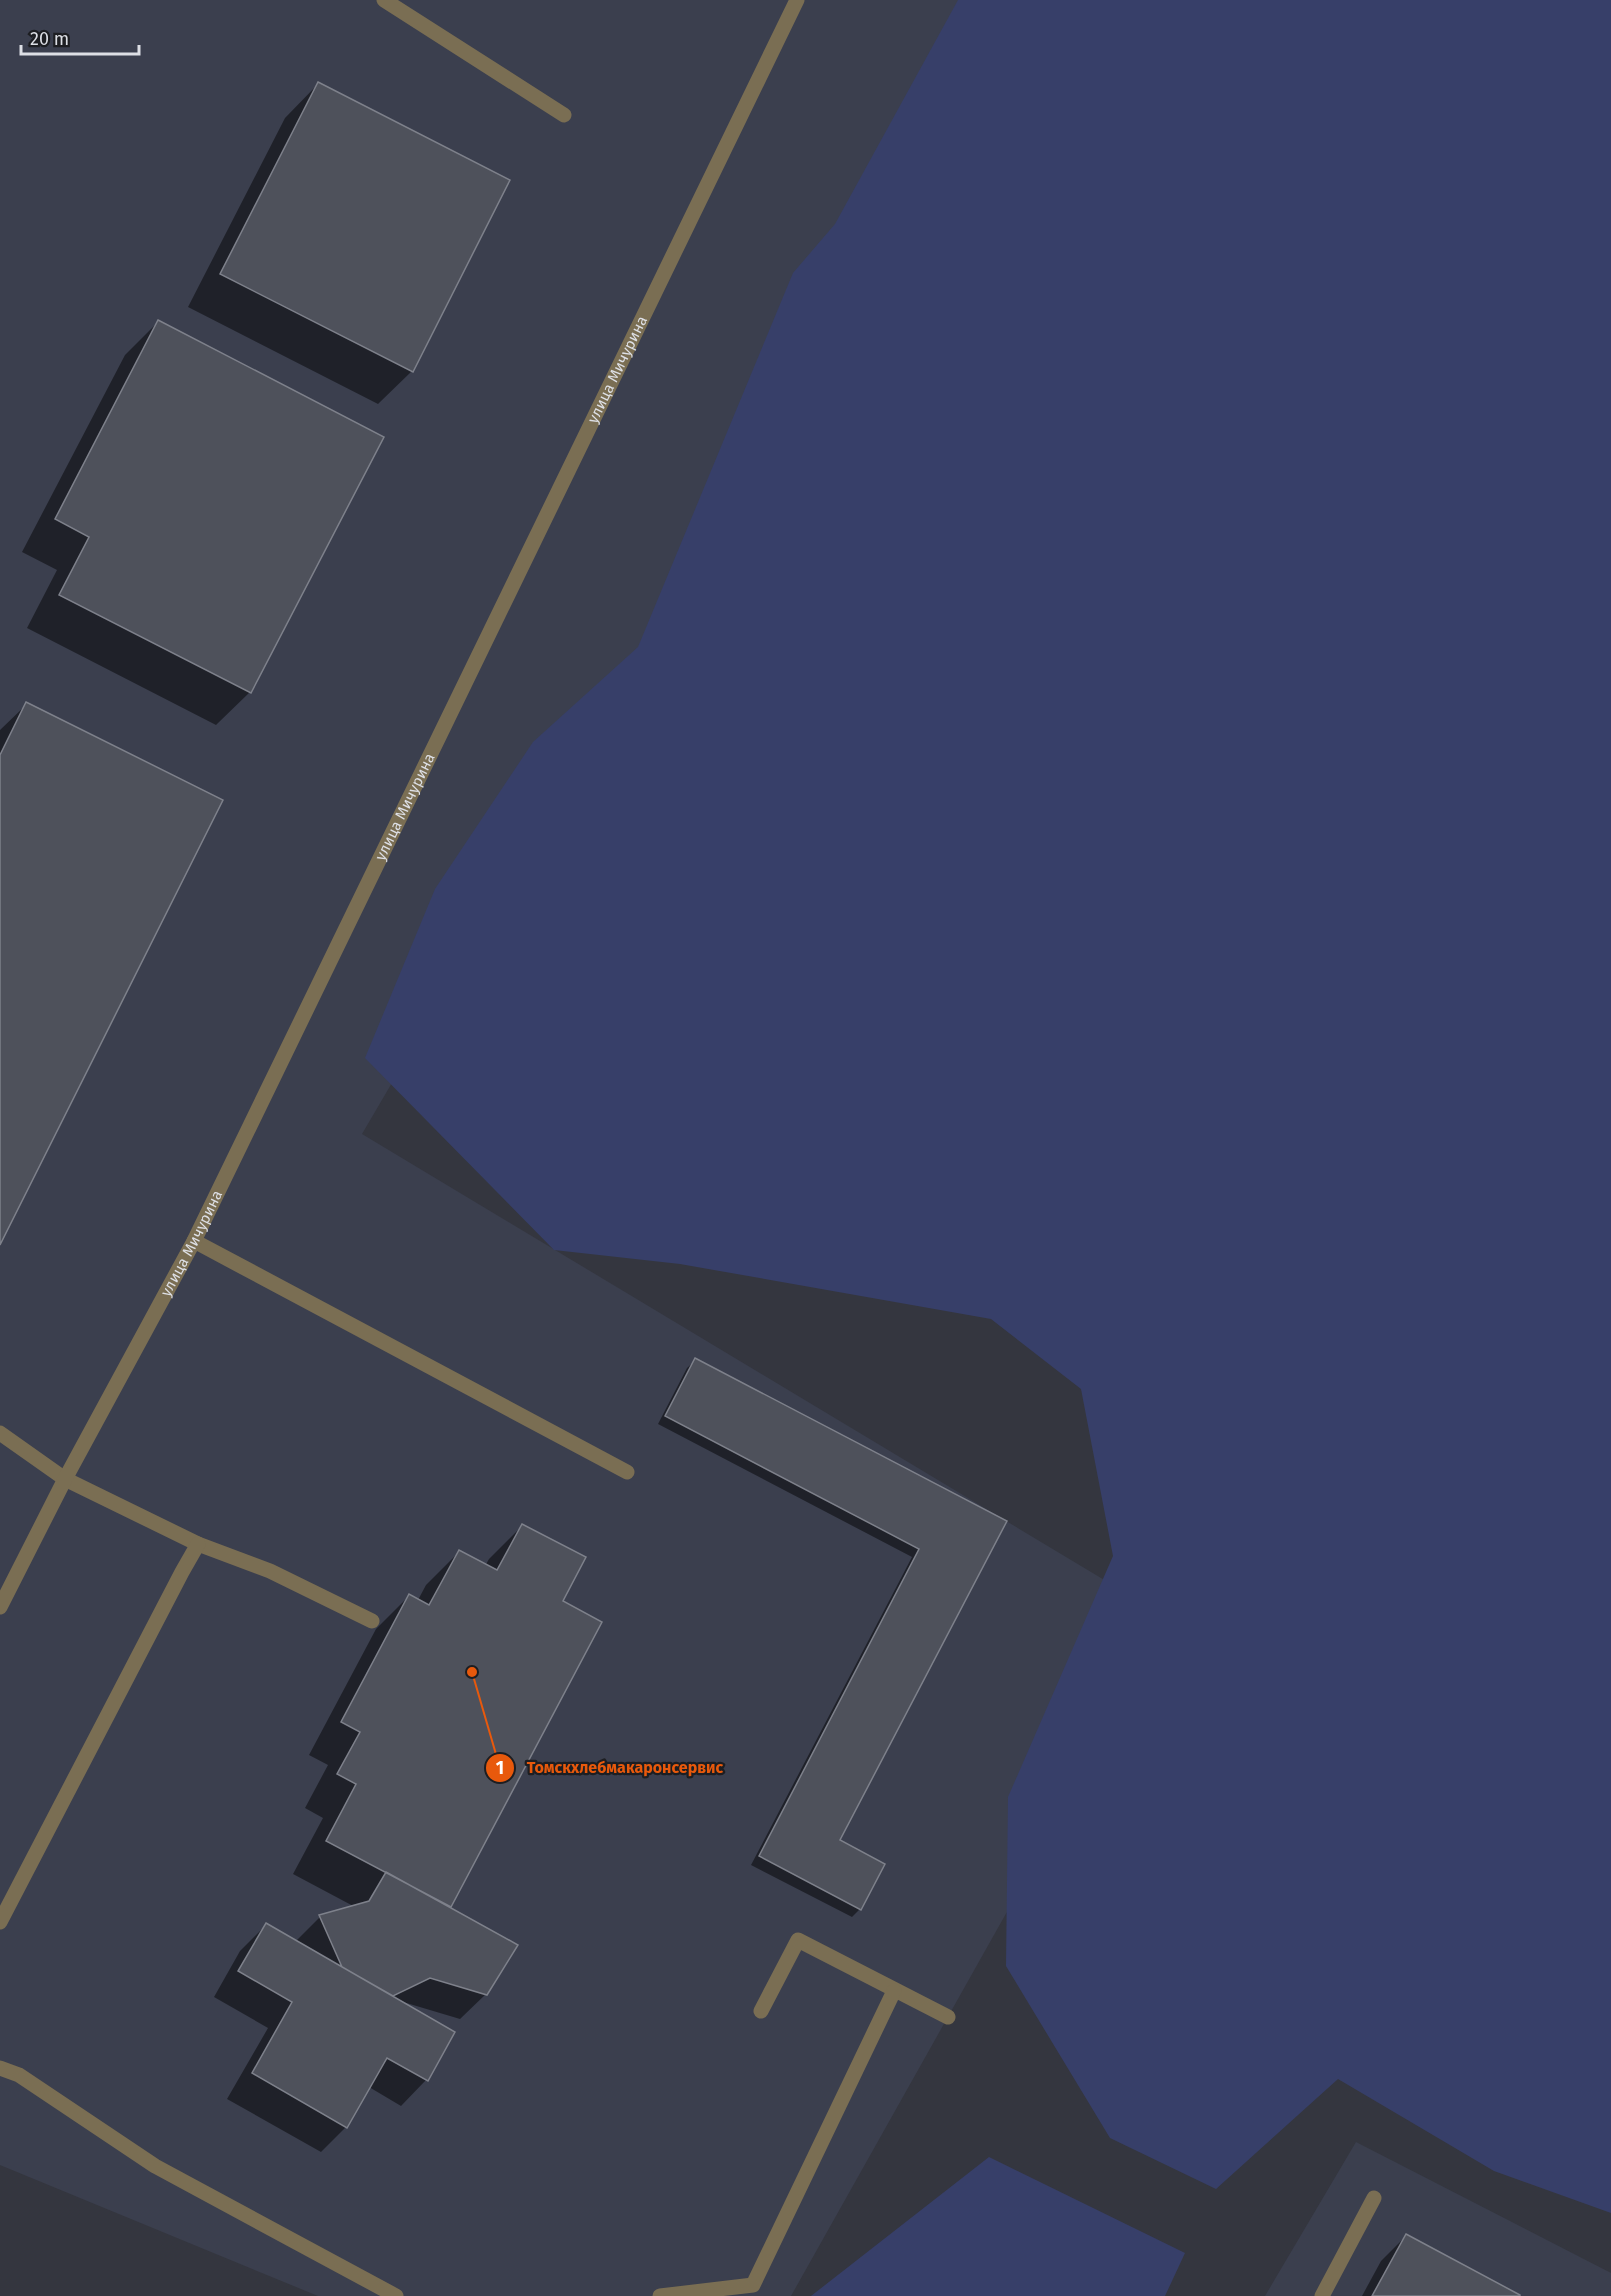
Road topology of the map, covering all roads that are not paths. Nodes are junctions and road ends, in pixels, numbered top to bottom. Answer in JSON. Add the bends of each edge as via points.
{"nodes":[{"id":1,"x":384,"y":0,"type":"edge"},
{"id":2,"x":797,"y":0,"type":"edge"},
{"id":3,"x":564,"y":115,"type":"dead end"},
{"id":4,"x":194,"y":1241,"type":"junction"},
{"id":5,"x":0,"y":1433,"type":"edge"},
{"id":6,"x":627,"y":1472,"type":"dead end"},
{"id":7,"x":65,"y":1479,"type":"junction"},
{"id":8,"x":198,"y":1544,"type":"junction"},
{"id":9,"x":0,"y":1607,"type":"edge"},
{"id":10,"x":372,"y":1621,"type":"dead end"},
{"id":11,"x":0,"y":1922,"type":"edge"},
{"id":12,"x":894,"y":1991,"type":"junction"},
{"id":13,"x":761,"y":2011,"type":"dead end"},
{"id":14,"x":948,"y":2017,"type":"dead end"},
{"id":15,"x":0,"y":2068,"type":"edge"},
{"id":16,"x":1374,"y":2198,"type":"dead end"},
{"id":17,"x":396,"y":2296,"type":"edge"},
{"id":18,"x":660,"y":2296,"type":"edge"},
{"id":19,"x":1322,"y":2296,"type":"edge"}],
"edges":[{"from":1,"to":3,"type":"street"},
{"from":2,"to":4,"type":"street","name":"улица Мичурина"},
{"from":4,"to":6,"type":"street"},
{"from":4,"to":7,"type":"street","name":"улица Мичурина"},
{"from":5,"to":7,"type":"street"},
{"from":7,"to":8,"type":"street"},
{"from":7,"to":9,"type":"street","name":"улица Мичурина"},
{"from":8,"to":10,"type":"street","via":[[270,1571]]},
{"from":8,"to":11,"type":"street"},
{"from":12,"to":13,"type":"street","via":[[798,1940]]},
{"from":12,"to":14,"type":"street"},
{"from":12,"to":18,"type":"street","via":[[753,2285]]},
{"from":15,"to":17,"type":"street","via":[[19,2075],[155,2166]]},
{"from":16,"to":19,"type":"street"}]}
